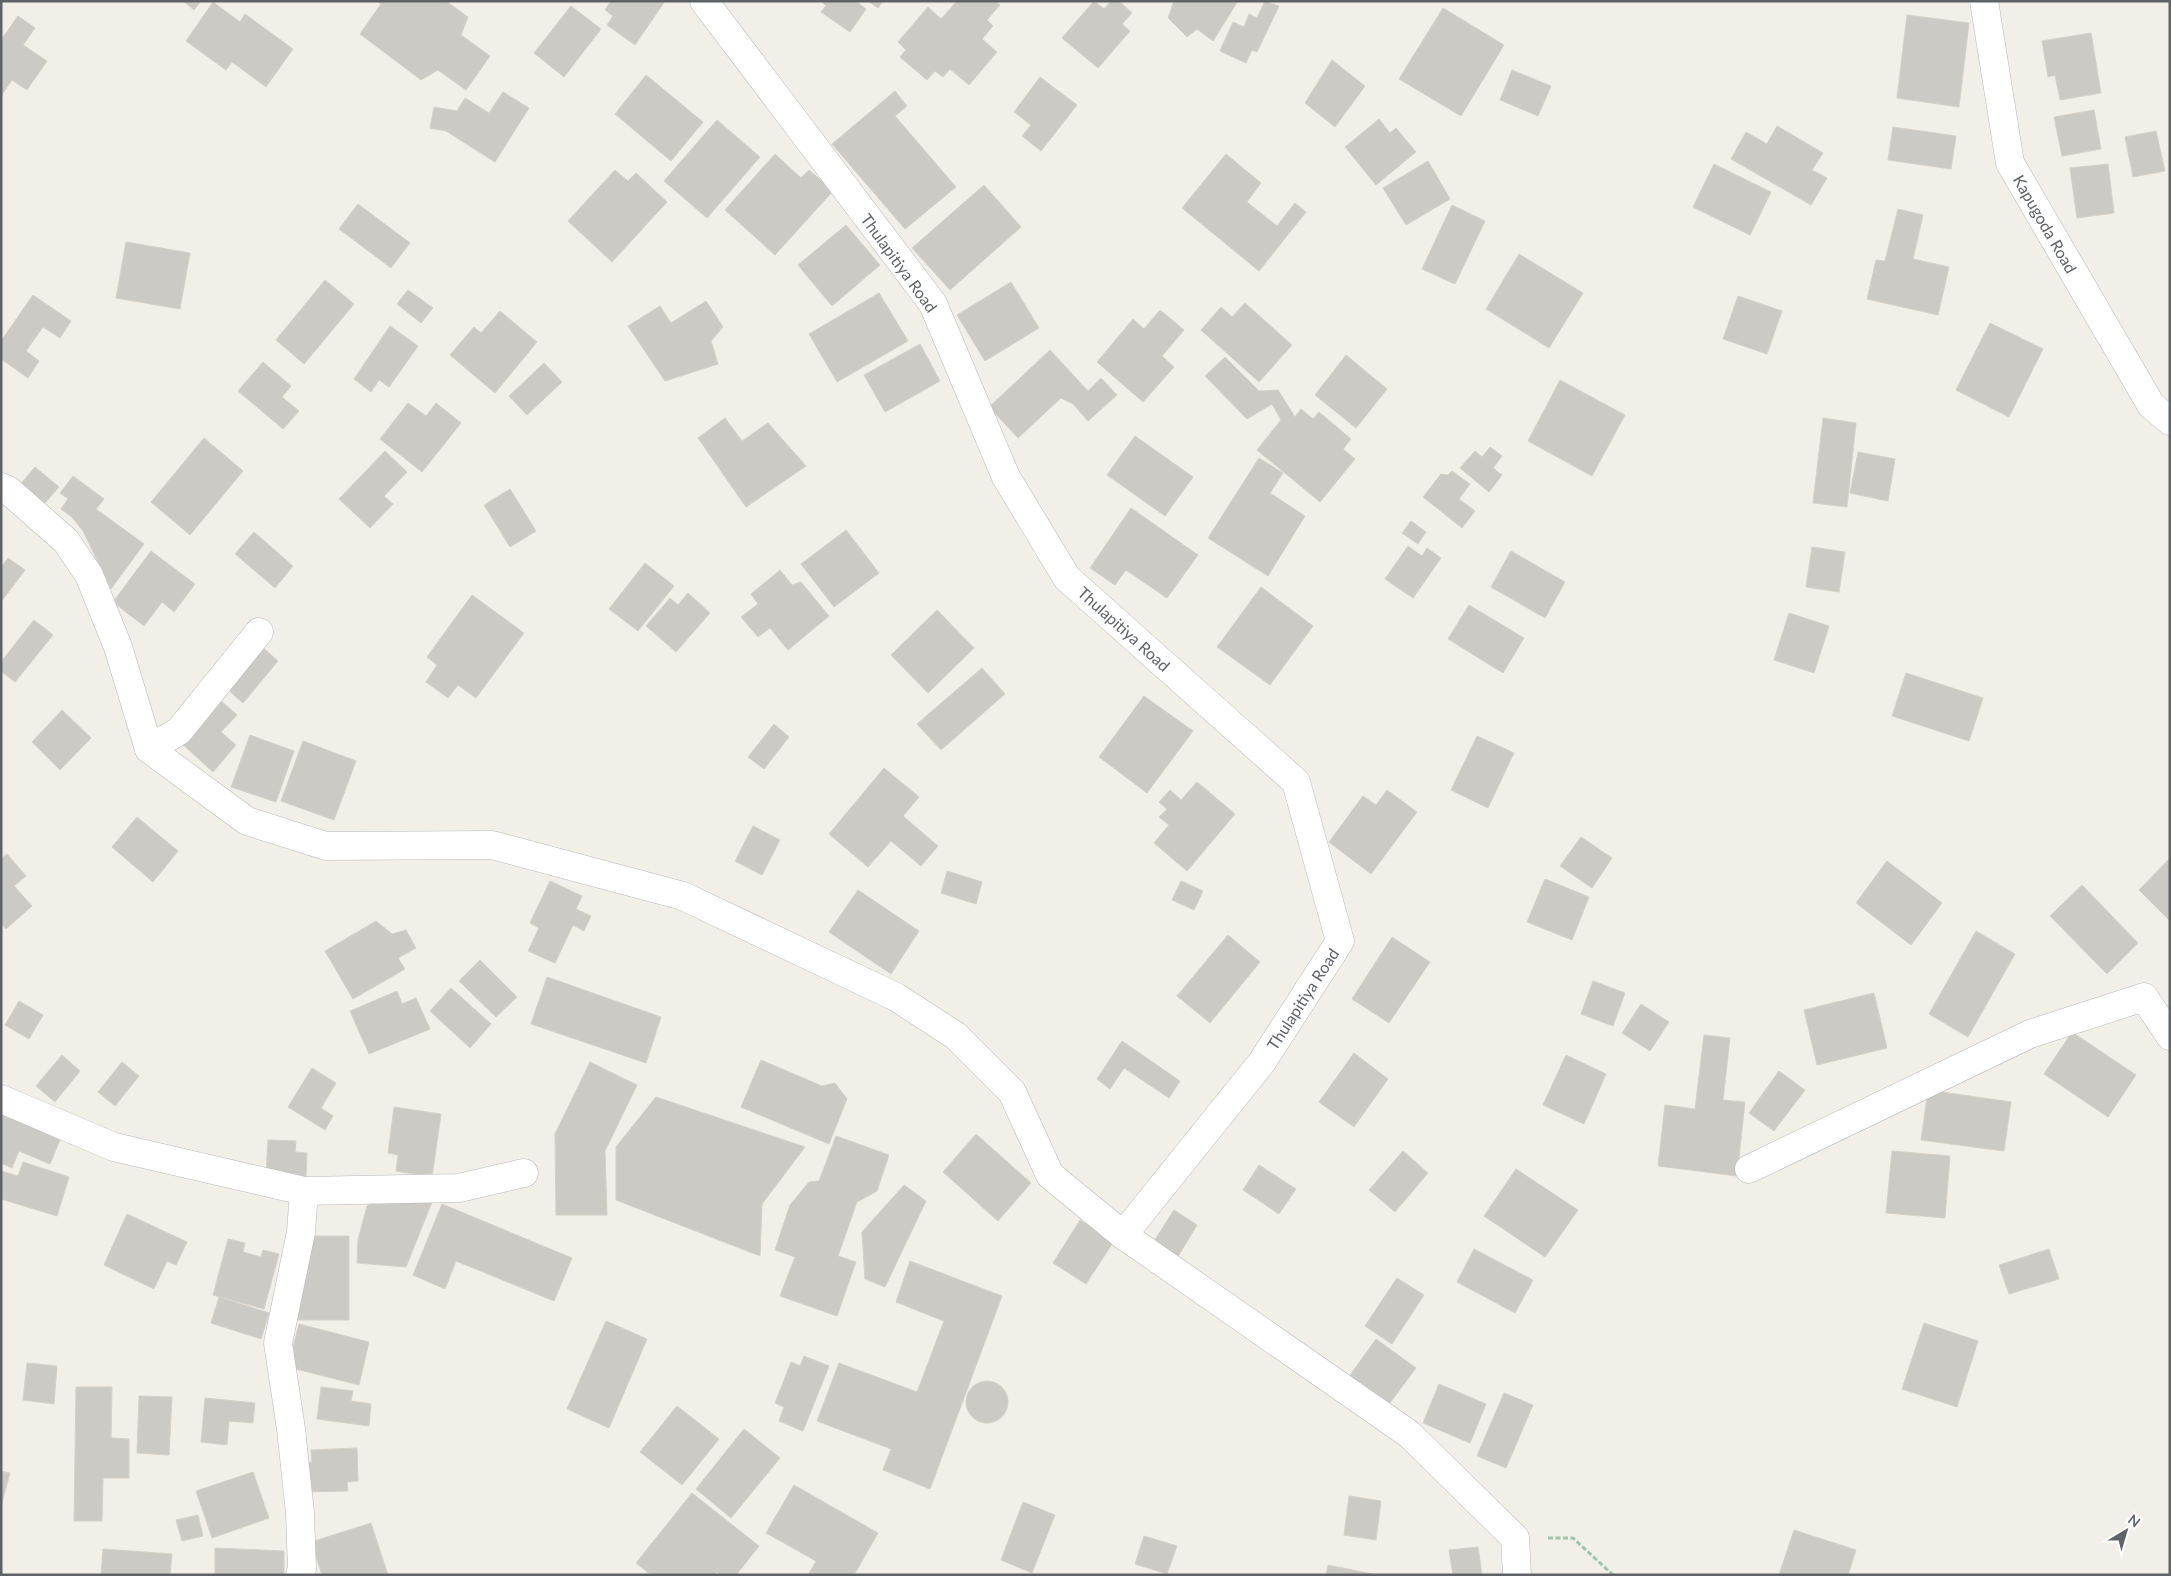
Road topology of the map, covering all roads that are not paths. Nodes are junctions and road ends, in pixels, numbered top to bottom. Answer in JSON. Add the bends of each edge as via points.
{"nodes":[{"id":1,"x":704,"y":1,"type":"edge"},
{"id":2,"x":1984,"y":1,"type":"edge"},
{"id":3,"x":2170,"y":421,"type":"edge"},
{"id":4,"x":1,"y":487,"type":"edge"},
{"id":5,"x":259,"y":632,"type":"dead end"},
{"id":6,"x":149,"y":749,"type":"junction"},
{"id":7,"x":2170,"y":1036,"type":"edge"},
{"id":8,"x":1,"y":1099,"type":"edge"},
{"id":9,"x":1749,"y":1169,"type":"dead end"},
{"id":10,"x":524,"y":1173,"type":"dead end"},
{"id":11,"x":304,"y":1191,"type":"junction"},
{"id":12,"x":1123,"y":1234,"type":"junction"},
{"id":13,"x":300,"y":1575,"type":"edge"},
{"id":14,"x":1517,"y":1575,"type":"edge"}],
"edges":[{"from":1,"to":12,"type":"street","name":"Thulapitiya Road","via":[[934,304],[1006,477],[1067,578],[1296,782],[1340,941],[1262,1062]]},
{"from":2,"to":3,"type":"street","name":"Kapugoda Road","via":[[2010,163],[2151,405]]},
{"from":4,"to":6,"type":"street","via":[[66,541],[89,575],[118,647]]},
{"from":5,"to":6,"type":"street","via":[[179,731]]},
{"from":6,"to":12,"type":"street","via":[[247,821],[326,846],[492,845],[683,896],[896,998],[956,1036],[1012,1092],[1050,1175]]},
{"from":7,"to":9,"type":"street","via":[[2144,997],[2030,1034]]},
{"from":8,"to":11,"type":"street","via":[[114,1147]]},
{"from":10,"to":11,"type":"street","via":[[459,1188]]},
{"from":11,"to":13,"type":"street","via":[[301,1232],[278,1343],[300,1513]]},
{"from":12,"to":14,"type":"street","via":[[1409,1434],[1515,1538]]}]}
